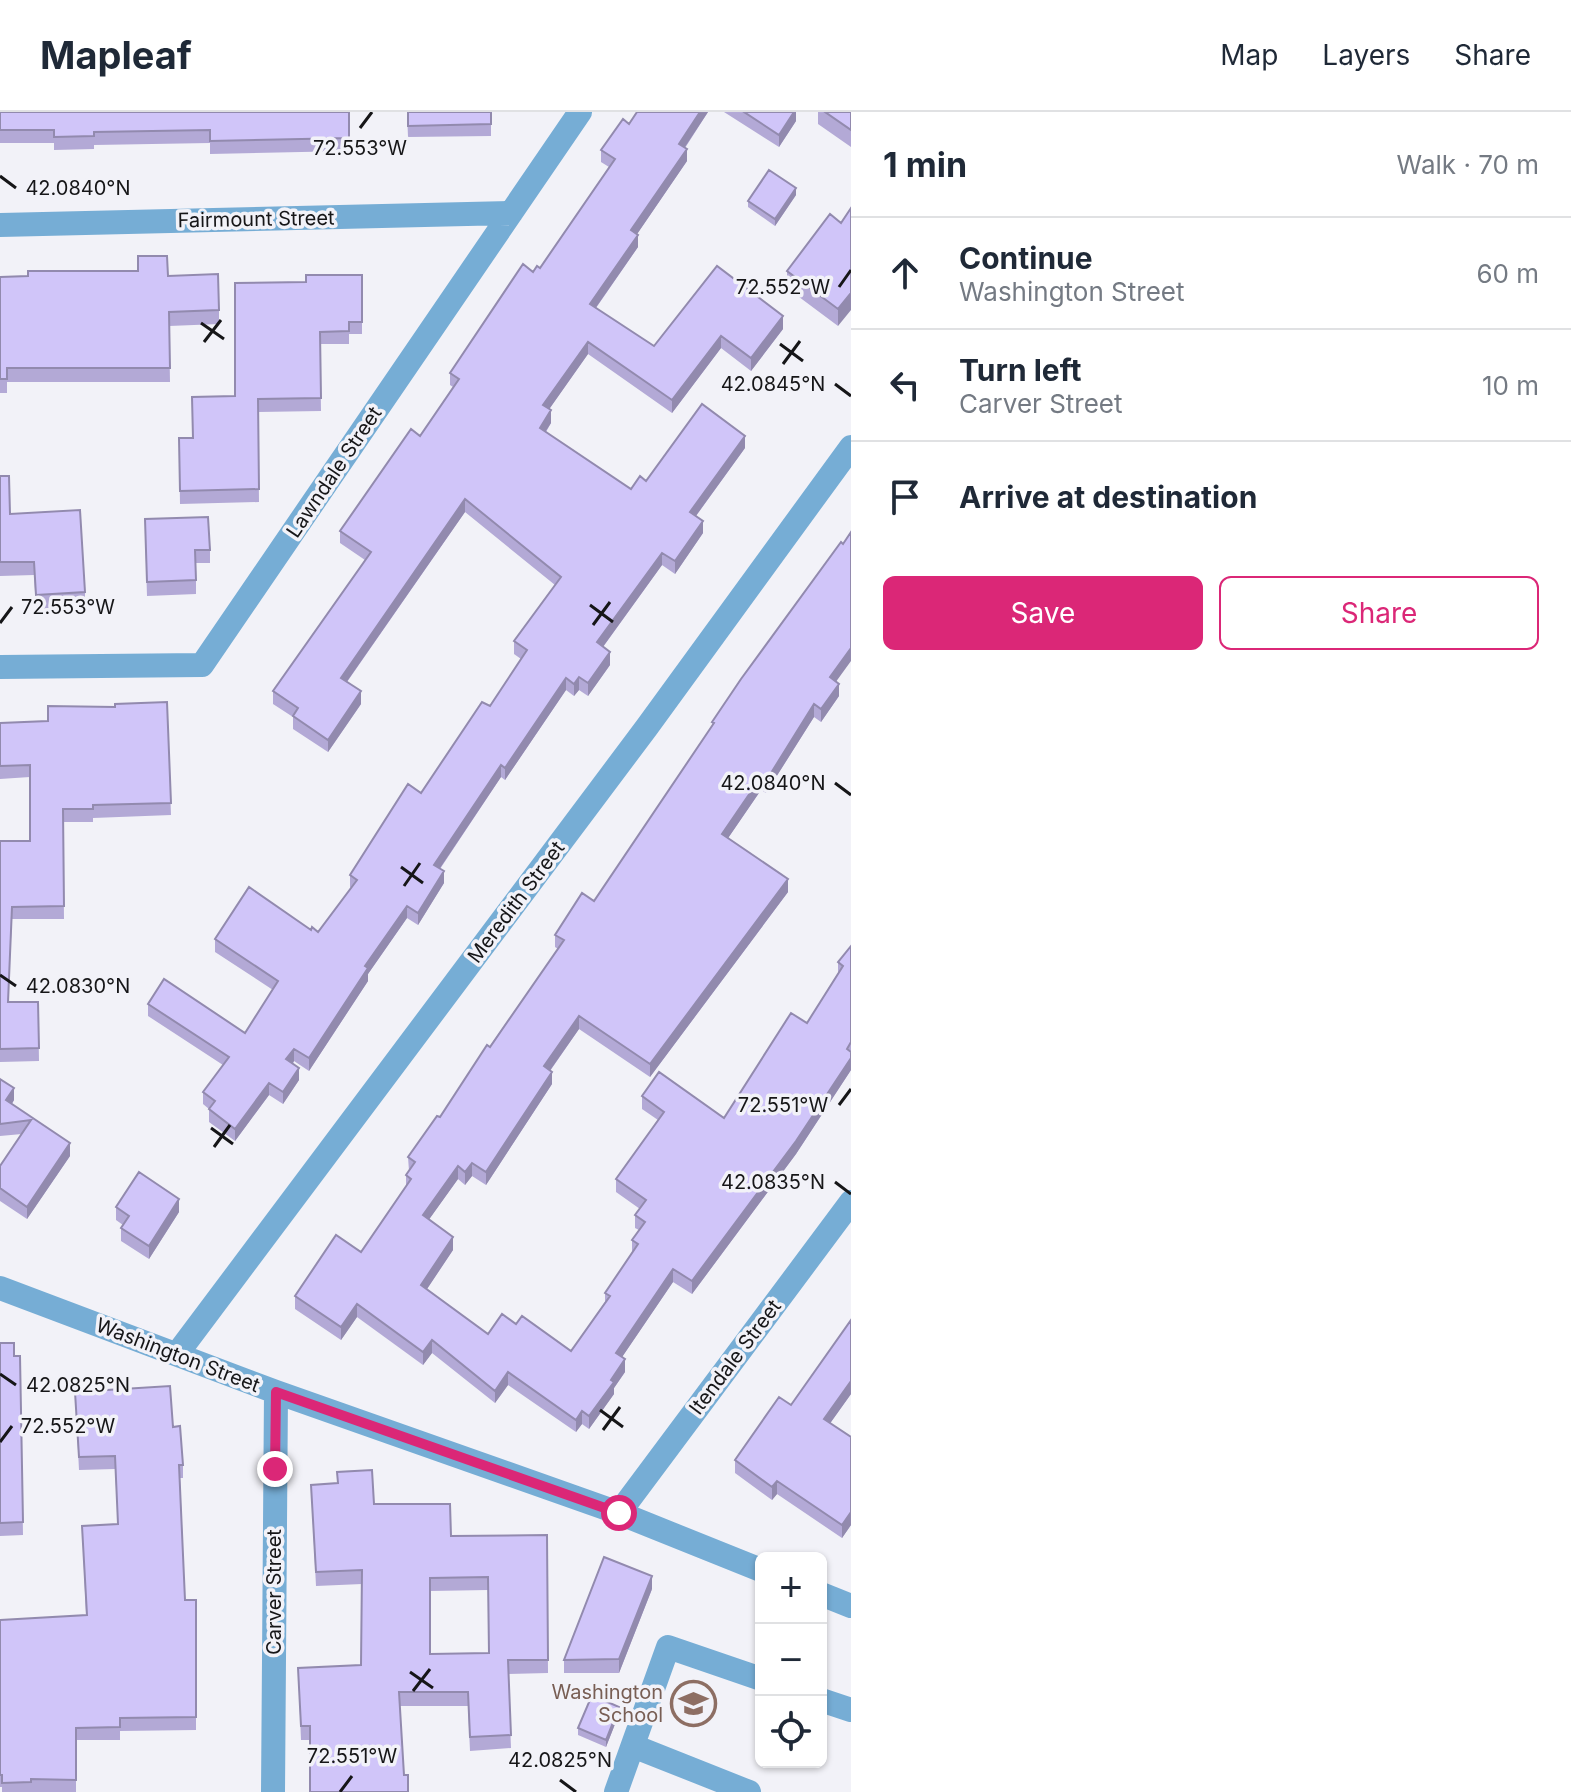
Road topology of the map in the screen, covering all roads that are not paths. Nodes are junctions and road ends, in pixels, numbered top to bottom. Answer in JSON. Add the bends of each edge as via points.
{"nodes":[{"id":1,"x":580,"y":112,"type":"edge"},
{"id":2,"x":511,"y":213,"type":"junction"},
{"id":3,"x":0,"y":225,"type":"edge"},
{"id":4,"x":851,"y":447,"type":"edge"},
{"id":5,"x":0,"y":667,"type":"edge"},
{"id":6,"x":851,"y":1202,"type":"edge"},
{"id":7,"x":0,"y":1288,"type":"edge"},
{"id":8,"x":177,"y":1354,"type":"junction"},
{"id":9,"x":276,"y":1392,"type":"junction"},
{"id":10,"x":619,"y":1513,"type":"junction"},
{"id":11,"x":755,"y":1568,"type":"edge"},
{"id":12,"x":827,"y":1596,"type":"edge"},
{"id":13,"x":851,"y":1606,"type":"edge"},
{"id":14,"x":755,"y":1677,"type":"edge"},
{"id":15,"x":827,"y":1702,"type":"edge"},
{"id":16,"x":851,"y":1710,"type":"edge"},
{"id":17,"x":633,"y":1746,"type":"junction"},
{"id":18,"x":273,"y":1792,"type":"edge"},
{"id":19,"x":616,"y":1792,"type":"edge"},
{"id":20,"x":749,"y":1792,"type":"edge"}],
"edges":[{"from":1,"to":2,"type":"street","name":"Lawndale Street"},
{"from":2,"to":3,"type":"street","name":"Fairmount Street"},
{"from":2,"to":5,"type":"street","name":"Lawndale Street","via":[[202,665]]},
{"from":4,"to":8,"type":"street","name":"Meredith Street"},
{"from":6,"to":10,"type":"street","name":"Itendale Street"},
{"from":7,"to":8,"type":"street","name":"Washington Street"},
{"from":8,"to":9,"type":"street","name":"Washington Street"},
{"from":9,"to":10,"type":"street","name":"Washington Street"},
{"from":9,"to":18,"type":"street","name":"Carver Street"},
{"from":10,"to":11,"type":"street","name":"Washington Street"},
{"from":12,"to":13,"type":"street"},
{"from":14,"to":17,"type":"street","via":[[668,1647]]},
{"from":15,"to":16,"type":"street"},
{"from":17,"to":19,"type":"street"},
{"from":17,"to":20,"type":"street"}]}
